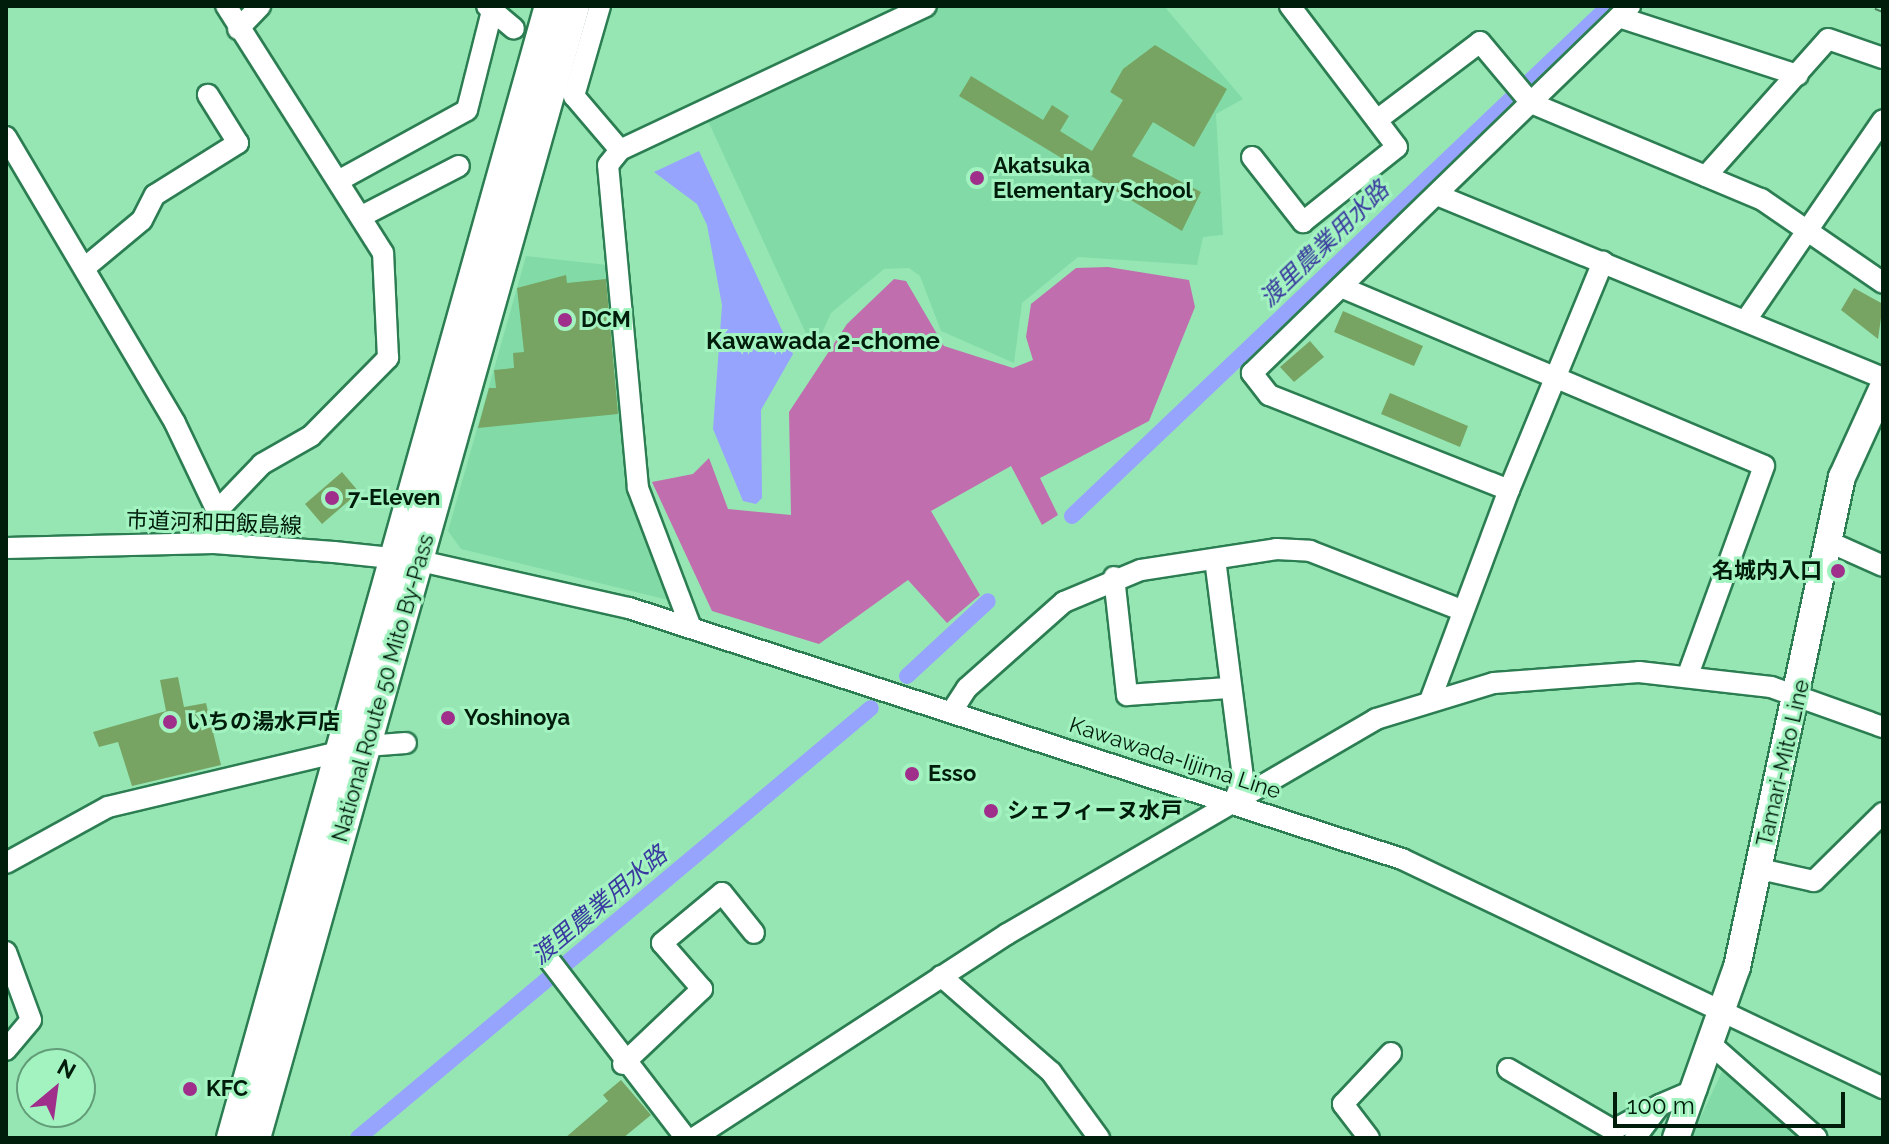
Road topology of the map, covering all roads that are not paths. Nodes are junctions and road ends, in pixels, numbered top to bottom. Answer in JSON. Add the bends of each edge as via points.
{"nodes":[{"id":1,"x":226,"y":6,"type":"edge"},
{"id":2,"x":260,"y":6,"type":"edge"},
{"id":3,"x":550,"y":6,"type":"edge"},
{"id":4,"x":574,"y":6,"type":"edge"},
{"id":5,"x":600,"y":6,"type":"edge"},
{"id":6,"x":926,"y":6,"type":"edge"},
{"id":7,"x":1294,"y":8,"type":"edge"},
{"id":8,"x":489,"y":10,"type":"edge"},
{"id":9,"x":895,"y":12,"type":"edge"},
{"id":10,"x":1624,"y":12,"type":"edge"},
{"id":11,"x":238,"y":29,"type":"junction"},
{"id":12,"x":514,"y":29,"type":"dead end"},
{"id":13,"x":1883,"y":58,"type":"edge"},
{"id":14,"x":1798,"y":75,"type":"junction"},
{"id":15,"x":537,"y":94,"type":"junction"},
{"id":16,"x":208,"y":95,"type":"dead end"},
{"id":17,"x":1531,"y":103,"type":"junction"},
{"id":18,"x":1377,"y":120,"type":"junction"},
{"id":19,"x":1883,"y":120,"type":"edge"},
{"id":20,"x":6,"y":137,"type":"edge"},
{"id":21,"x":620,"y":150,"type":"junction"},
{"id":22,"x":1252,"y":157,"type":"dead end"},
{"id":23,"x":459,"y":166,"type":"dead end"},
{"id":24,"x":1706,"y":176,"type":"junction"},
{"id":25,"x":338,"y":181,"type":"junction"},
{"id":26,"x":1437,"y":195,"type":"junction"},
{"id":27,"x":362,"y":216,"type":"junction"},
{"id":28,"x":1806,"y":226,"type":"junction"},
{"id":29,"x":1603,"y":262,"type":"junction"},
{"id":30,"x":88,"y":265,"type":"junction"},
{"id":31,"x":1883,"y":283,"type":"edge"},
{"id":32,"x":1341,"y":287,"type":"junction"},
{"id":33,"x":1746,"y":320,"type":"junction"},
{"id":34,"x":1883,"y":378,"type":"edge"},
{"id":35,"x":1556,"y":380,"type":"junction"},
{"id":36,"x":1883,"y":387,"type":"edge"},
{"id":37,"x":1509,"y":490,"type":"junction"},
{"id":38,"x":217,"y":511,"type":"junction"},
{"id":39,"x":1827,"y":541,"type":"junction"},
{"id":40,"x":214,"y":543,"type":"junction"},
{"id":41,"x":6,"y":548,"type":"edge"},
{"id":42,"x":1215,"y":559,"type":"junction"},
{"id":43,"x":406,"y":560,"type":"junction"},
{"id":44,"x":1883,"y":566,"type":"edge"},
{"id":45,"x":1114,"y":577,"type":"junction"},
{"id":46,"x":1461,"y":610,"type":"junction"},
{"id":47,"x":690,"y":625,"type":"junction"},
{"id":48,"x":1688,"y":675,"type":"junction"},
{"id":49,"x":1228,"y":688,"type":"junction"},
{"id":50,"x":1800,"y":696,"type":"junction"},
{"id":51,"x":1430,"y":701,"type":"junction"},
{"id":52,"x":952,"y":711,"type":"junction"},
{"id":53,"x":1883,"y":727,"type":"edge"},
{"id":54,"x":406,"y":743,"type":"dead end"},
{"id":55,"x":352,"y":749,"type":"junction"},
{"id":56,"x":1234,"y":802,"type":"junction"},
{"id":57,"x":1883,"y":813,"type":"edge"},
{"id":58,"x":6,"y":863,"type":"edge"},
{"id":59,"x":1760,"y":869,"type":"junction"},
{"id":60,"x":754,"y":933,"type":"dead end"},
{"id":61,"x":6,"y":952,"type":"edge"},
{"id":62,"x":556,"y":970,"type":"dead end"},
{"id":63,"x":941,"y":976,"type":"junction"},
{"id":64,"x":1725,"y":1014,"type":"junction"},
{"id":65,"x":1714,"y":1047,"type":"junction"},
{"id":66,"x":6,"y":1050,"type":"edge"},
{"id":67,"x":1391,"y":1053,"type":"dead end"},
{"id":68,"x":623,"y":1064,"type":"junction"},
{"id":69,"x":1508,"y":1069,"type":"dead end"},
{"id":70,"x":1883,"y":1088,"type":"edge"},
{"id":71,"x":1697,"y":1089,"type":"junction"},
{"id":72,"x":1660,"y":1105,"type":"junction"},
{"id":73,"x":1613,"y":1130,"type":"junction"},
{"id":74,"x":232,"y":1138,"type":"edge"},
{"id":75,"x":255,"y":1138,"type":"edge"},
{"id":76,"x":686,"y":1138,"type":"edge"},
{"id":77,"x":694,"y":1138,"type":"edge"},
{"id":78,"x":1099,"y":1138,"type":"edge"},
{"id":79,"x":1369,"y":1138,"type":"edge"},
{"id":80,"x":1592,"y":1138,"type":"edge"},
{"id":81,"x":1635,"y":1138,"type":"edge"},
{"id":82,"x":1676,"y":1138,"type":"edge"},
{"id":83,"x":1817,"y":1138,"type":"edge"}],
"edges":[{"from":1,"to":11,"type":"street"},
{"from":2,"to":11,"type":"street"},
{"from":3,"to":15,"type":"highway","name":"National Route 50 Mito By-Pass"},
{"from":4,"to":15,"type":"highway","name":"National Route 50 Mito By-Pass"},
{"from":5,"to":21,"type":"street","via":[[574,96]]},
{"from":6,"to":9,"type":"street"},
{"from":7,"to":18,"type":"street"},
{"from":8,"to":12,"type":"street"},
{"from":8,"to":25,"type":"street","via":[[467,110]]},
{"from":9,"to":21,"type":"street"},
{"from":10,"to":14,"type":"street"},
{"from":10,"to":17,"type":"street"},
{"from":11,"to":25,"type":"street"},
{"from":13,"to":14,"type":"street","via":[[1828,39]]},
{"from":14,"to":24,"type":"street"},
{"from":15,"to":43,"type":"highway","name":"National Route 50 Mito By-Pass"},
{"from":16,"to":30,"type":"street","via":[[238,143],[155,195],[142,220]]},
{"from":17,"to":18,"type":"street","via":[[1480,42]]},
{"from":17,"to":24,"type":"street"},
{"from":17,"to":26,"type":"street"},
{"from":18,"to":22,"type":"street","via":[[1397,147],[1303,222]]},
{"from":19,"to":28,"type":"street"},
{"from":20,"to":30,"type":"street"},
{"from":21,"to":47,"type":"street","via":[[608,165],[638,488]]},
{"from":23,"to":27,"type":"street"},
{"from":24,"to":28,"type":"street"},
{"from":25,"to":27,"type":"street"},
{"from":26,"to":29,"type":"street"},
{"from":26,"to":32,"type":"street"},
{"from":27,"to":38,"type":"street","via":[[388,271],[388,358],[311,436],[262,464]]},
{"from":28,"to":31,"type":"street"},
{"from":28,"to":33,"type":"street"},
{"from":29,"to":33,"type":"street"},
{"from":29,"to":35,"type":"street"},
{"from":30,"to":38,"type":"street"},
{"from":32,"to":35,"type":"street"},
{"from":32,"to":37,"type":"street","via":[[1252,373],[1257,386]]},
{"from":33,"to":34,"type":"street"},
{"from":35,"to":37,"type":"street"},
{"from":35,"to":48,"type":"street","via":[[1764,466]]},
{"from":36,"to":39,"type":"main road","name":"Tamari-Mito Line","via":[[1850,450]]},
{"from":37,"to":46,"type":"street"},
{"from":38,"to":40,"type":"street"},
{"from":39,"to":44,"type":"street"},
{"from":39,"to":50,"type":"main road","name":"Tamari-Mito Line"},
{"from":40,"to":41,"type":"street","name":"市道河和田飯島線"},
{"from":40,"to":43,"type":"street","name":"市道河和田飯島線"},
{"from":42,"to":45,"type":"street"},
{"from":42,"to":46,"type":"street","via":[[1310,551]]},
{"from":42,"to":49,"type":"street"},
{"from":43,"to":47,"type":"street","name":"Kawawada-Iijima Line"},
{"from":43,"to":55,"type":"highway","name":"National Route 50 Mito By-Pass"},
{"from":45,"to":49,"type":"street","via":[[1127,695]]},
{"from":45,"to":52,"type":"street","via":[[1064,602],[967,688]]},
{"from":46,"to":51,"type":"street"},
{"from":47,"to":52,"type":"street","name":"Kawawada-Iijima Line"},
{"from":48,"to":50,"type":"street"},
{"from":48,"to":51,"type":"street","via":[[1551,674]]},
{"from":49,"to":56,"type":"street","via":[[1243,778]]},
{"from":50,"to":53,"type":"street"},
{"from":50,"to":59,"type":"main road","name":"Tamari-Mito Line"},
{"from":51,"to":56,"type":"street","via":[[1376,719]]},
{"from":52,"to":56,"type":"street","name":"Kawawada-Iijima Line"},
{"from":54,"to":55,"type":"street"},
{"from":55,"to":58,"type":"street","via":[[108,807]]},
{"from":55,"to":74,"type":"highway","name":"National Route 50 Mito By-Pass"},
{"from":55,"to":75,"type":"highway","name":"National Route 50 Mito By-Pass"},
{"from":56,"to":63,"type":"street"},
{"from":56,"to":64,"type":"street","name":"Kawawada-Iijima Line","via":[[1469,885]]},
{"from":57,"to":59,"type":"street","via":[[1814,881]]},
{"from":59,"to":64,"type":"main road","name":"Tamari-Mito Line"},
{"from":60,"to":68,"type":"street","via":[[722,893],[662,943],[702,989]]},
{"from":61,"to":66,"type":"street","via":[[31,1020]]},
{"from":62,"to":68,"type":"street"},
{"from":63,"to":77,"type":"street"},
{"from":63,"to":78,"type":"street","via":[[1051,1072]]},
{"from":64,"to":65,"type":"main road","name":"Tamari-Mito Line"},
{"from":64,"to":70,"type":"street","name":"Kawawada-Iijima Line"},
{"from":65,"to":71,"type":"main road","name":"Tamari-Mito Line"},
{"from":65,"to":83,"type":"street"},
{"from":67,"to":79,"type":"street","via":[[1343,1104]]},
{"from":68,"to":76,"type":"street"},
{"from":69,"to":73,"type":"street"},
{"from":71,"to":72,"type":"street"},
{"from":71,"to":82,"type":"main road","name":"Tamari-Mito Line"},
{"from":72,"to":73,"type":"street"},
{"from":72,"to":81,"type":"street"},
{"from":73,"to":80,"type":"street"}]}
